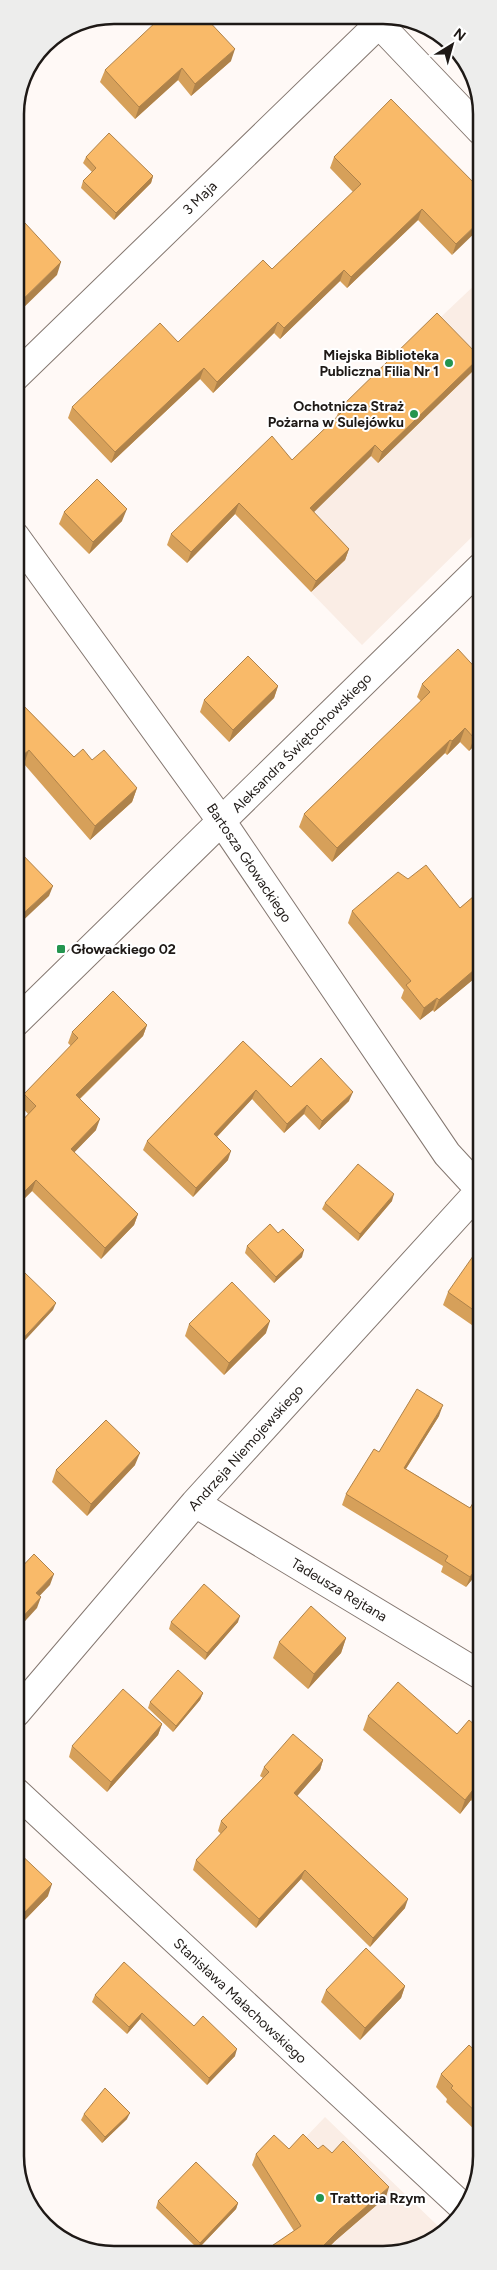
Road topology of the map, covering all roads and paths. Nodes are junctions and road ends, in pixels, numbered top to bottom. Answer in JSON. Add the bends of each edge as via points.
{"nodes":[{"id":1,"x":379,"y":24,"type":"edge"},
{"id":2,"x":385,"y":24,"type":"edge"},
{"id":3,"x":473,"y":122,"type":"edge"},
{"id":4,"x":24,"y":368,"type":"edge"},
{"id":5,"x":24,"y":548,"type":"edge"},
{"id":6,"x":473,"y":575,"type":"edge"},
{"id":7,"x":222,"y":822,"type":"junction"},
{"id":8,"x":24,"y":1016,"type":"edge"},
{"id":9,"x":473,"y":1182,"type":"edge"},
{"id":10,"x":473,"y":1199,"type":"edge"},
{"id":11,"x":195,"y":1503,"type":"junction"},
{"id":12,"x":473,"y":1671,"type":"edge"},
{"id":13,"x":24,"y":1704,"type":"edge"},
{"id":14,"x":24,"y":1799,"type":"edge"},
{"id":15,"x":459,"y":2204,"type":"edge"}],
"edges":[{"from":1,"to":4,"type":"street","name":"3 Maja"},
{"from":2,"to":3,"type":"street"},
{"from":5,"to":7,"type":"street","name":"Bartosza Głowackiego"},
{"from":6,"to":7,"type":"street","name":"Aleksandra Świętochowskiego"},
{"from":7,"to":8,"type":"street","name":"Aleksandra Świętochowskiego"},
{"from":7,"to":9,"type":"street","name":"Bartosza Głowackiego","via":[[447,1154]]},
{"from":10,"to":11,"type":"street","name":"Andrzeja Niemojewskiego"},
{"from":11,"to":12,"type":"street","name":"Tadeusza Rejtana"},
{"from":11,"to":13,"type":"street","name":"Andrzeja Niemojewskiego"},
{"from":14,"to":15,"type":"street","name":"Stanisława Małachowskiego"}]}
